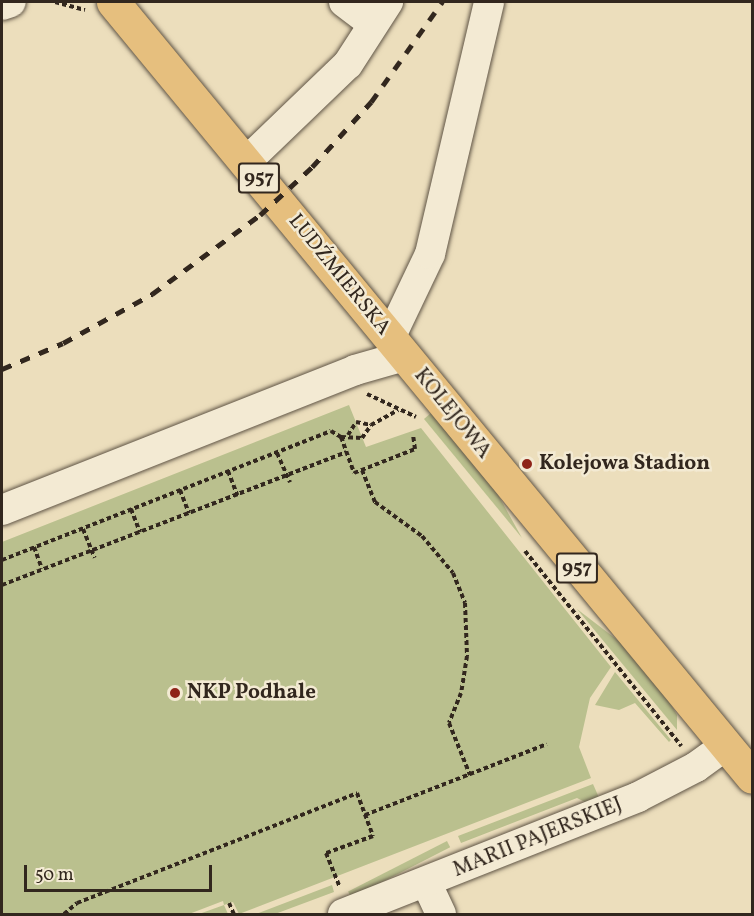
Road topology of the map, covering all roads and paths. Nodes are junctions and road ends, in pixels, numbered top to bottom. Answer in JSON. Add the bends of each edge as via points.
{"nodes":[{"id":1,"x":11,"y":2,"type":"edge"},
{"id":2,"x":113,"y":2,"type":"edge"},
{"id":3,"x":344,"y":2,"type":"edge"},
{"id":4,"x":489,"y":2,"type":"edge"},
{"id":5,"x":2,"y":5,"type":"edge"},
{"id":6,"x":381,"y":13,"type":"edge"},
{"id":7,"x":246,"y":162,"type":"junction"},
{"id":8,"x":397,"y":347,"type":"junction"},
{"id":9,"x":398,"y":410,"type":"dead end"},
{"id":10,"x":371,"y":425,"type":"junction"},
{"id":11,"x":348,"y":435,"type":"junction"},
{"id":12,"x":413,"y":435,"type":"dead end"},
{"id":13,"x":341,"y":437,"type":"junction"},
{"id":14,"x":346,"y":452,"type":"junction"},
{"id":15,"x":277,"y":453,"type":"junction"},
{"id":16,"x":362,"y":470,"type":"junction"},
{"id":17,"x":228,"y":471,"type":"junction"},
{"id":18,"x":286,"y":476,"type":"junction"},
{"id":19,"x":290,"y":482,"type":"dead end"},
{"id":20,"x":180,"y":490,"type":"junction"},
{"id":21,"x":237,"y":495,"type":"junction"},
{"id":22,"x":130,"y":509,"type":"junction"},
{"id":23,"x":2,"y":510,"type":"edge"},
{"id":24,"x":189,"y":513,"type":"junction"},
{"id":25,"x":83,"y":528,"type":"junction"},
{"id":26,"x":140,"y":532,"type":"junction"},
{"id":27,"x":34,"y":547,"type":"junction"},
{"id":28,"x":92,"y":550,"type":"junction"},
{"id":29,"x":95,"y":558,"type":"dead end"},
{"id":30,"x":2,"y":560,"type":"edge"},
{"id":31,"x":42,"y":569,"type":"junction"},
{"id":32,"x":2,"y":585,"type":"edge"},
{"id":33,"x":547,"y":744,"type":"dead end"},
{"id":34,"x":726,"y":746,"type":"junction"},
{"id":35,"x":470,"y":775,"type":"junction"},
{"id":36,"x":753,"y":777,"type":"edge"},
{"id":37,"x":365,"y":815,"type":"junction"},
{"id":38,"x":335,"y":877,"type":"dead end"},
{"id":39,"x":427,"y":884,"type":"junction"},
{"id":40,"x":230,"y":903,"type":"dead end"},
{"id":41,"x":64,"y":915,"type":"edge"},
{"id":42,"x":234,"y":915,"type":"edge"},
{"id":43,"x":343,"y":915,"type":"edge"},
{"id":44,"x":441,"y":915,"type":"edge"}],
"edges":[{"from":1,"to":5,"type":"street"},
{"from":2,"to":7,"type":"main road","name":"LUDŹMIERSKA","number":"957"},
{"from":3,"to":6,"type":"street"},
{"from":4,"to":8,"type":"street","via":[[430,254]]},
{"from":6,"to":7,"type":"street","via":[[348,64]]},
{"from":7,"to":8,"type":"main road","name":"LUDŹMIERSKA","number":"957"},
{"from":8,"to":23,"type":"street","name":"KOLEJOWA","via":[[355,370]]},
{"from":8,"to":34,"type":"main road","name":"KOLEJOWA","number":"957"},
{"from":9,"to":10,"type":"path"},
{"from":10,"to":11,"type":"path","via":[[362,438]]},
{"from":10,"to":11,"type":"path","via":[[356,422]]},
{"from":11,"to":13,"type":"path"},
{"from":12,"to":16,"type":"path","via":[[415,448]]},
{"from":13,"to":14,"type":"path"},
{"from":13,"to":15,"type":"path","via":[[331,431]]},
{"from":14,"to":16,"type":"path","via":[[354,473]]},
{"from":14,"to":18,"type":"path"},
{"from":15,"to":17,"type":"path"},
{"from":15,"to":18,"type":"path"},
{"from":16,"to":35,"type":"path","via":[[375,502],[422,536],[453,573],[462,595],[467,656],[461,693],[449,723]]},
{"from":17,"to":20,"type":"path"},
{"from":17,"to":21,"type":"path"},
{"from":18,"to":19,"type":"path"},
{"from":18,"to":21,"type":"path"},
{"from":20,"to":22,"type":"path"},
{"from":20,"to":24,"type":"path"},
{"from":21,"to":24,"type":"path"},
{"from":22,"to":25,"type":"path"},
{"from":22,"to":26,"type":"path"},
{"from":24,"to":26,"type":"path"},
{"from":25,"to":27,"type":"path"},
{"from":25,"to":28,"type":"path"},
{"from":26,"to":28,"type":"path"},
{"from":27,"to":30,"type":"path"},
{"from":27,"to":31,"type":"path"},
{"from":28,"to":29,"type":"path"},
{"from":28,"to":31,"type":"path"},
{"from":31,"to":32,"type":"path"},
{"from":33,"to":35,"type":"path"},
{"from":34,"to":36,"type":"main road","name":"KOLEJOWA","number":"957"},
{"from":34,"to":39,"type":"street","name":"MARII PAJERSKIEJ","via":[[638,797]]},
{"from":35,"to":37,"type":"path"},
{"from":37,"to":38,"type":"path","via":[[373,836],[327,853]]},
{"from":37,"to":41,"type":"path","via":[[357,793],[77,903]]},
{"from":39,"to":43,"type":"street","name":"MARII PAJERSKIEJ"},
{"from":39,"to":44,"type":"street"},
{"from":40,"to":42,"type":"path"}]}
